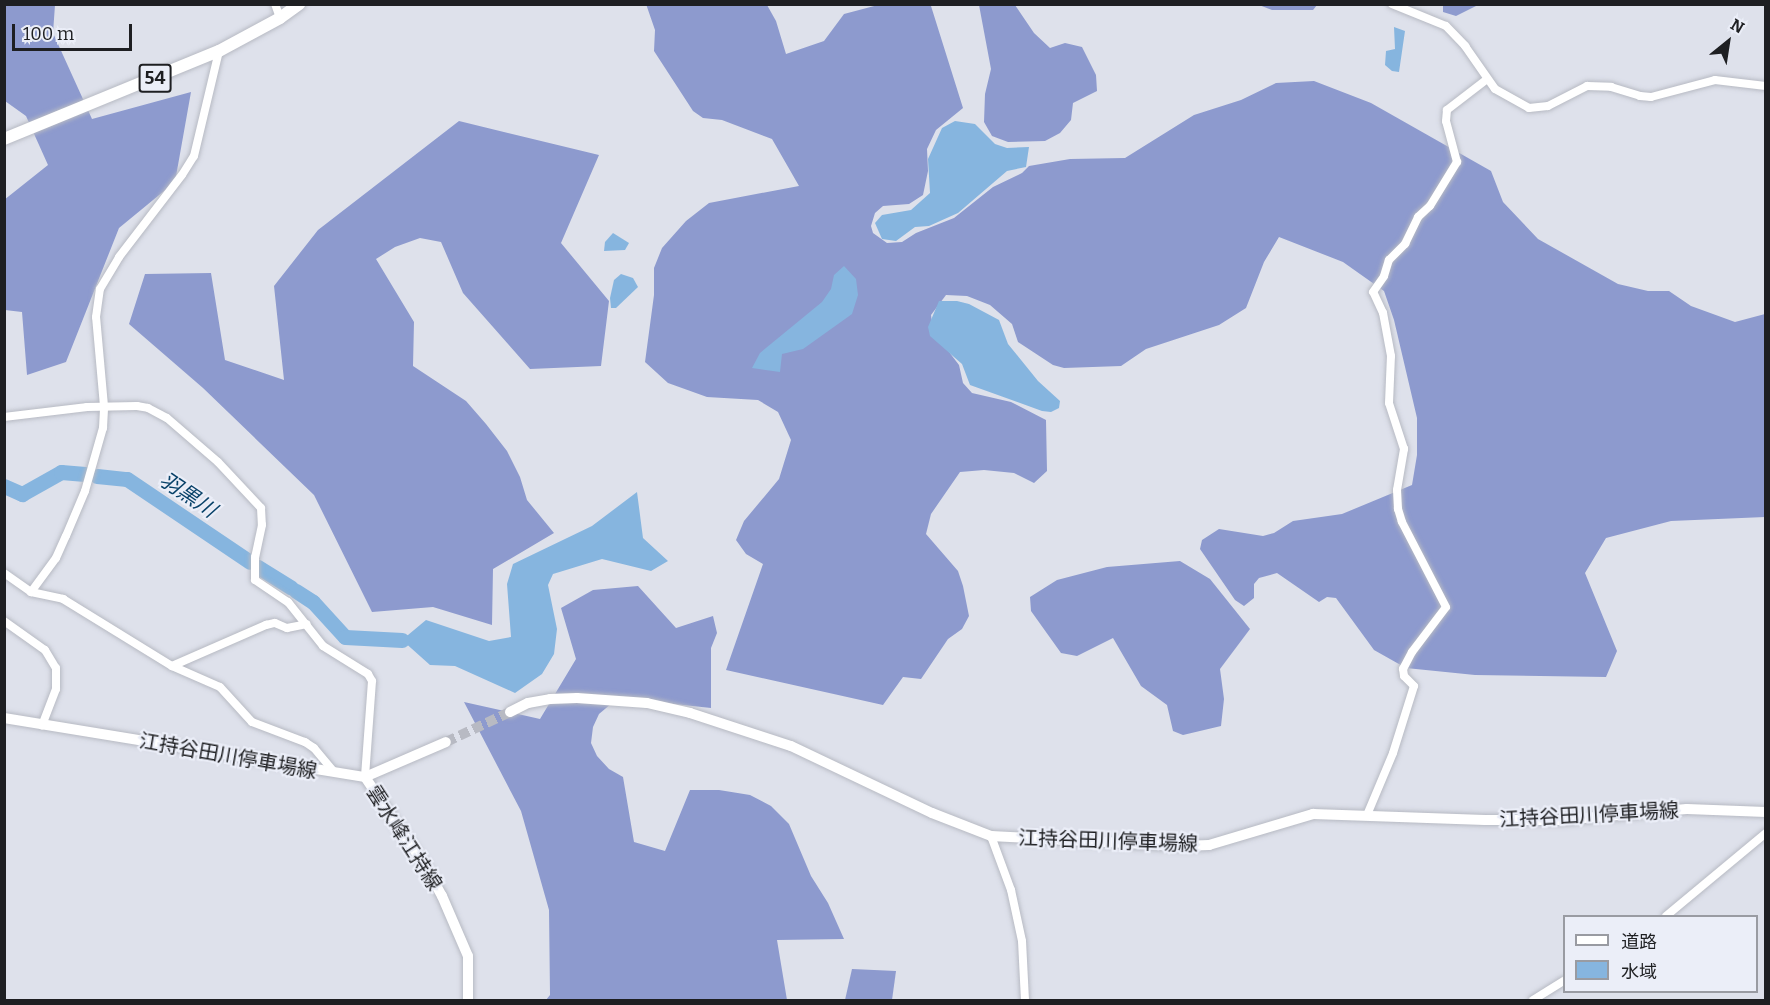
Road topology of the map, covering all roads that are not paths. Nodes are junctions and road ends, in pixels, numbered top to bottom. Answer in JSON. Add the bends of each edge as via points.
{"nodes":[{"id":1,"x":275,"y":4,"type":"edge"},
{"id":2,"x":299,"y":4,"type":"edge"},
{"id":3,"x":1392,"y":4,"type":"edge"},
{"id":4,"x":280,"y":18,"type":"junction"},
{"id":5,"x":219,"y":51,"type":"junction"},
{"id":6,"x":1486,"y":80,"type":"junction"},
{"id":7,"x":1766,"y":86,"type":"edge"},
{"id":8,"x":4,"y":139,"type":"edge"},
{"id":9,"x":104,"y":406,"type":"junction"},
{"id":10,"x":4,"y":417,"type":"edge"},
{"id":11,"x":4,"y":573,"type":"edge"},
{"id":12,"x":31,"y":592,"type":"junction"},
{"id":13,"x":4,"y":621,"type":"edge"},
{"id":14,"x":307,"y":624,"type":"junction"},
{"id":15,"x":172,"y":666,"type":"junction"},
{"id":16,"x":510,"y":712,"type":"tunnel mouth"},
{"id":17,"x":4,"y":718,"type":"edge"},
{"id":18,"x":42,"y":725,"type":"junction"},
{"id":19,"x":446,"y":742,"type":"tunnel mouth"},
{"id":20,"x":335,"y":774,"type":"junction"},
{"id":21,"x":365,"y":777,"type":"junction"},
{"id":22,"x":1766,"y":812,"type":"edge"},
{"id":23,"x":1367,"y":815,"type":"junction"},
{"id":24,"x":1766,"y":833,"type":"edge"},
{"id":25,"x":991,"y":836,"type":"junction"},
{"id":26,"x":1667,"y":915,"type":"edge"},
{"id":27,"x":1563,"y":982,"type":"edge"},
{"id":28,"x":468,"y":1000,"type":"edge"},
{"id":29,"x":1025,"y":1000,"type":"edge"},
{"id":30,"x":1533,"y":1000,"type":"edge"}],
"edges":[{"from":1,"to":4,"type":"street"},
{"from":2,"to":4,"type":"main road","number":"54"},
{"from":3,"to":6,"type":"street","via":[[1446,27],[1465,46]]},
{"from":4,"to":5,"type":"main road","number":"54"},
{"from":5,"to":8,"type":"main road","number":"54"},
{"from":5,"to":9,"type":"street","via":[[194,156],[100,289],[96,317]]},
{"from":6,"to":7,"type":"street","via":[[1504,96],[1536,108],[1587,86],[1659,97],[1715,80]]},
{"from":6,"to":23,"type":"street","via":[[1447,110],[1446,122],[1457,162],[1405,244],[1389,260],[1373,292],[1383,313],[1391,356],[1389,403],[1404,449],[1398,509],[1446,607],[1403,669],[1414,686],[1393,753]]},
{"from":9,"to":10,"type":"street"},
{"from":9,"to":12,"type":"street","via":[[104,428],[85,491],[56,558]]},
{"from":9,"to":14,"type":"street","via":[[137,406],[160,414],[257,501],[263,517],[255,580],[288,602]]},
{"from":11,"to":12,"type":"street"},
{"from":12,"to":15,"type":"street","via":[[63,599]]},
{"from":13,"to":18,"type":"street","via":[[45,650],[56,668],[56,689]]},
{"from":14,"to":15,"type":"street","via":[[287,628],[275,623],[266,625]]},
{"from":14,"to":21,"type":"street","via":[[323,646],[368,674],[372,681]]},
{"from":15,"to":20,"type":"street","via":[[220,687],[252,722],[314,748]]},
{"from":16,"to":25,"type":"main road","name":"江持谷田川停車場線","via":[[528,703],[577,698],[647,704],[690,713],[791,746],[932,813]]},
{"from":17,"to":18,"type":"main road","name":"江持谷田川停車場線"},
{"from":18,"to":20,"type":"main road","name":"江持谷田川停車場線"},
{"from":19,"to":21,"type":"main road","name":"江持谷田川停車場線"},
{"from":20,"to":21,"type":"main road","name":"江持谷田川停車場線"},
{"from":21,"to":28,"type":"main road","name":"雲水峰江持線","via":[[442,896],[468,956]]},
{"from":22,"to":23,"type":"main road","name":"江持谷田川停車場線","via":[[1687,809],[1561,820]]},
{"from":23,"to":25,"type":"main road","name":"江持谷田川停車場線","via":[[1299,816],[1209,845]]},
{"from":24,"to":26,"type":"street"},
{"from":25,"to":29,"type":"street","via":[[1011,890],[1023,941]]},
{"from":27,"to":30,"type":"street"}]}
